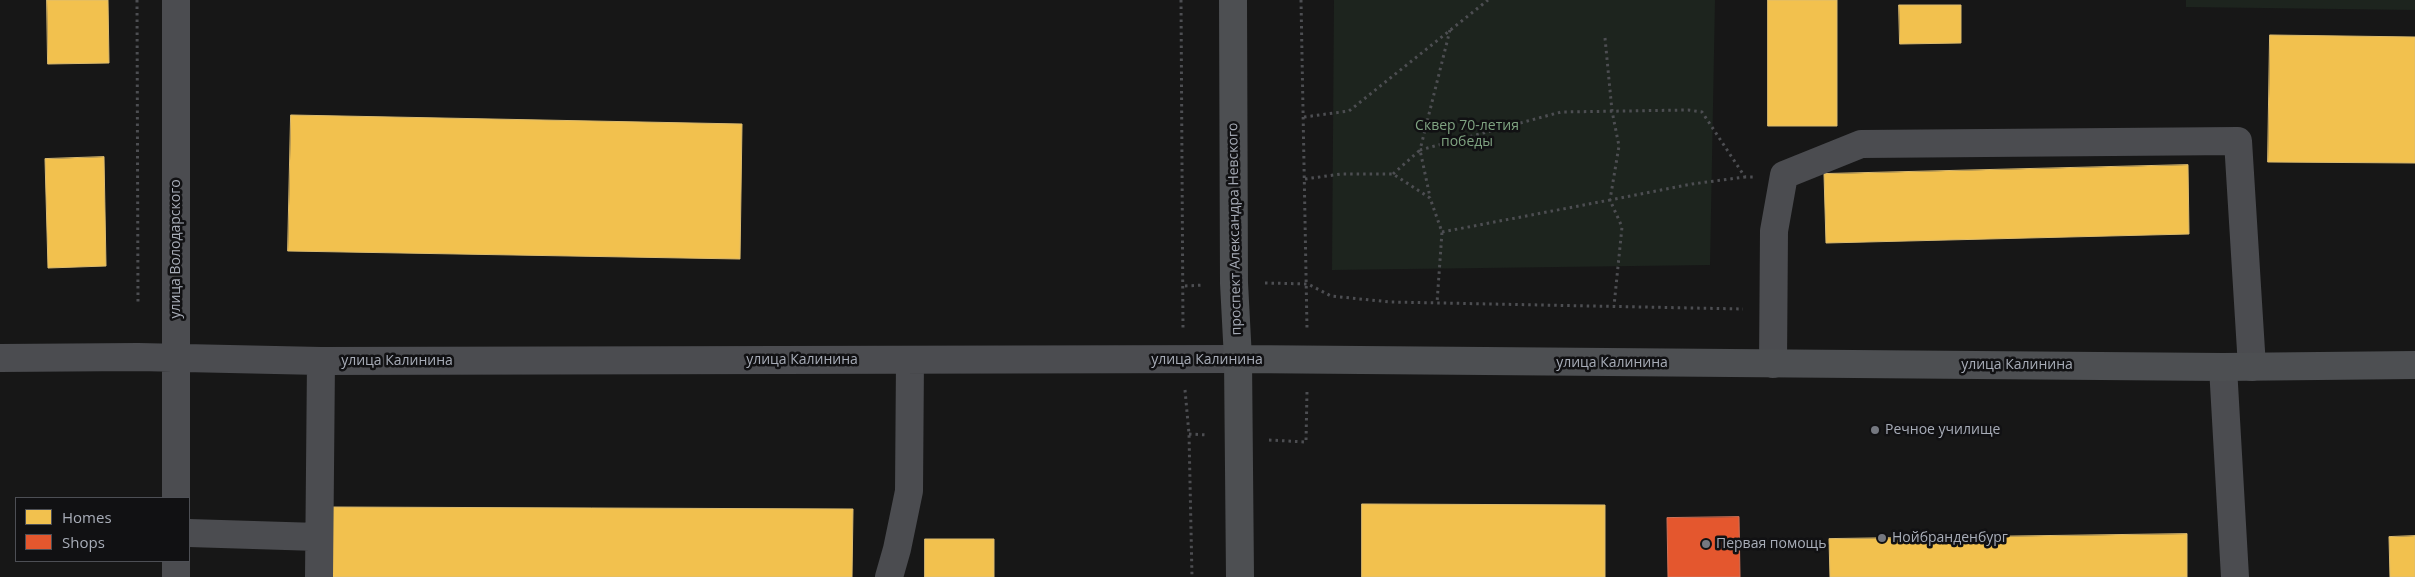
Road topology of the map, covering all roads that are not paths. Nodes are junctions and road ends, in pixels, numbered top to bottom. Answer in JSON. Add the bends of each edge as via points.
{"nodes":[{"id":1,"x":176,"y":0,"type":"edge"},
{"id":2,"x":1233,"y":0,"type":"edge"},
{"id":3,"x":0,"y":358,"type":"edge"},
{"id":4,"x":177,"y":358,"type":"junction"},
{"id":5,"x":1238,"y":359,"type":"junction"},
{"id":6,"x":910,"y":360,"type":"junction"},
{"id":7,"x":321,"y":361,"type":"junction"},
{"id":8,"x":1773,"y":364,"type":"junction"},
{"id":9,"x":2415,"y":365,"type":"edge"},
{"id":10,"x":2223,"y":367,"type":"junction"},
{"id":11,"x":2252,"y":367,"type":"junction"},
{"id":12,"x":176,"y":497,"type":"edge"},
{"id":13,"x":190,"y":533,"type":"edge"},
{"id":14,"x":318,"y":537,"type":"junction"},
{"id":15,"x":176,"y":562,"type":"edge"},
{"id":16,"x":176,"y":577,"type":"edge"},
{"id":17,"x":319,"y":577,"type":"edge"},
{"id":18,"x":889,"y":577,"type":"edge"},
{"id":19,"x":1240,"y":577,"type":"edge"},
{"id":20,"x":2235,"y":577,"type":"edge"}],
"edges":[{"from":1,"to":4,"type":"street","name":"улица Володарского"},
{"from":2,"to":5,"type":"main road","name":"проспект Александра Невского","via":[[1234,283]]},
{"from":3,"to":4,"type":"street","name":"улица Калинина"},
{"from":4,"to":7,"type":"street","name":"улица Калинина"},
{"from":4,"to":12,"type":"street","name":"улица Володарского"},
{"from":5,"to":6,"type":"street","name":"улица Калинина"},
{"from":5,"to":8,"type":"main road","name":"улица Калинина"},
{"from":5,"to":19,"type":"main road","name":"проспект Александра Невского"},
{"from":6,"to":7,"type":"street","name":"улица Калинина"},
{"from":6,"to":18,"type":"street","via":[[909,491]]},
{"from":7,"to":14,"type":"street"},
{"from":8,"to":10,"type":"main road","name":"улица Калинина"},
{"from":8,"to":11,"type":"street","via":[[1774,230],[1784,175],[1861,144],[2238,141]]},
{"from":9,"to":11,"type":"main road","name":"улица Калинина"},
{"from":10,"to":11,"type":"main road","name":"улица Калинина"},
{"from":10,"to":20,"type":"street"},
{"from":13,"to":14,"type":"street"},
{"from":14,"to":17,"type":"street"},
{"from":15,"to":16,"type":"street"}]}
